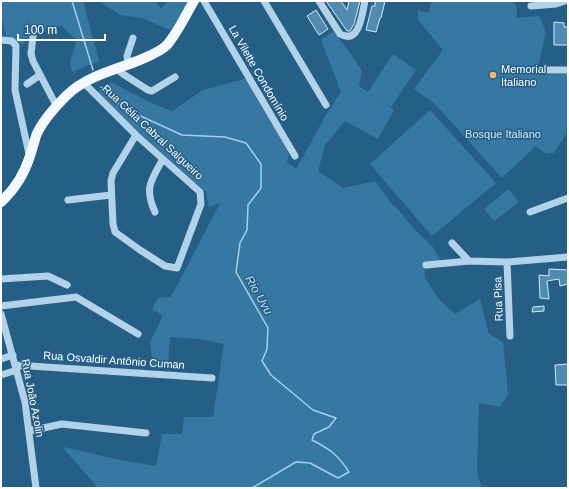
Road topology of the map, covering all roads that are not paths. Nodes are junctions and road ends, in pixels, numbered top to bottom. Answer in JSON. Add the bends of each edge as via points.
{"nodes":[{"id":1,"x":194,"y":1,"type":"edge"},
{"id":2,"x":204,"y":1,"type":"edge"},
{"id":3,"x":264,"y":1,"type":"edge"},
{"id":4,"x":319,"y":1,"type":"edge"},
{"id":5,"x":365,"y":1,"type":"edge"},
{"id":6,"x":565,"y":1,"type":"edge"},
{"id":7,"x":556,"y":2,"type":"edge"},
{"id":8,"x":531,"y":6,"type":"dead end"},
{"id":9,"x":33,"y":36,"type":"dead end"},
{"id":10,"x":133,"y":38,"type":"dead end"},
{"id":11,"x":1,"y":40,"type":"edge"},
{"id":12,"x":128,"y":65,"type":"junction"},
{"id":13,"x":116,"y":69,"type":"junction"},
{"id":14,"x":542,"y":70,"type":"dead end"},
{"id":15,"x":568,"y":70,"type":"edge"},
{"id":16,"x":40,"y":75,"type":"junction"},
{"id":17,"x":175,"y":77,"type":"dead end"},
{"id":18,"x":84,"y":83,"type":"junction"},
{"id":19,"x":27,"y":84,"type":"dead end"},
{"id":20,"x":326,"y":105,"type":"dead end"},
{"id":21,"x":57,"y":107,"type":"junction"},
{"id":22,"x":136,"y":135,"type":"junction"},
{"id":23,"x":295,"y":156,"type":"dead end"},
{"id":24,"x":30,"y":157,"type":"junction"},
{"id":25,"x":163,"y":159,"type":"junction"},
{"id":26,"x":111,"y":195,"type":"junction"},
{"id":27,"x":568,"y":198,"type":"edge"},
{"id":28,"x":68,"y":200,"type":"dead end"},
{"id":29,"x":1,"y":202,"type":"edge"},
{"id":30,"x":155,"y":212,"type":"dead end"},
{"id":31,"x":530,"y":212,"type":"dead end"},
{"id":32,"x":452,"y":243,"type":"dead end"},
{"id":33,"x":568,"y":257,"type":"edge"},
{"id":34,"x":469,"y":261,"type":"junction"},
{"id":35,"x":507,"y":262,"type":"junction"},
{"id":36,"x":426,"y":265,"type":"dead end"},
{"id":37,"x":1,"y":279,"type":"edge"},
{"id":38,"x":66,"y":285,"type":"dead end"},
{"id":39,"x":1,"y":306,"type":"edge"},
{"id":40,"x":1,"y":314,"type":"edge"},
{"id":41,"x":138,"y":334,"type":"dead end"},
{"id":42,"x":510,"y":336,"type":"dead end"},
{"id":43,"x":13,"y":355,"type":"junction"},
{"id":44,"x":1,"y":359,"type":"edge"},
{"id":45,"x":16,"y":367,"type":"junction"},
{"id":46,"x":1,"y":375,"type":"edge"},
{"id":47,"x":212,"y":378,"type":"dead end"},
{"id":48,"x":29,"y":431,"type":"junction"},
{"id":49,"x":146,"y":433,"type":"dead end"},
{"id":50,"x":36,"y":488,"type":"edge"}],
"edges":[{"from":1,"to":12,"type":"main road","via":[[166,46]]},
{"from":2,"to":23,"type":"street","name":"La Vilette Condomínio"},
{"from":3,"to":20,"type":"street"},
{"from":4,"to":5,"type":"street","via":[[344,37],[350,36],[359,28]]},
{"from":6,"to":7,"type":"street"},
{"from":7,"to":8,"type":"street"},
{"from":9,"to":16,"type":"street","via":[[31,54]]},
{"from":10,"to":12,"type":"street","via":[[127,56]]},
{"from":11,"to":24,"type":"street","via":[[12,41],[16,46],[15,90]]},
{"from":12,"to":13,"type":"main road"},
{"from":13,"to":17,"type":"street","via":[[148,90]]},
{"from":13,"to":18,"type":"main road"},
{"from":14,"to":15,"type":"street"},
{"from":16,"to":19,"type":"street"},
{"from":16,"to":21,"type":"street"},
{"from":18,"to":21,"type":"main road","via":[[68,94]]},
{"from":18,"to":22,"type":"street","name":"Rua Célia Cabral Salgueiro"},
{"from":21,"to":24,"type":"main road","via":[[36,135]]},
{"from":22,"to":25,"type":"street","name":"Rua Célia Cabral Salgueiro"},
{"from":22,"to":26,"type":"street","via":[[113,173]]},
{"from":24,"to":29,"type":"main road","via":[[13,191]]},
{"from":25,"to":26,"type":"street","name":"Rua Célia Cabral Salgueiro","via":[[200,192],[202,197],[202,204],[177,268],[165,266],[115,232]]},
{"from":25,"to":30,"type":"street","via":[[150,182],[151,203]]},
{"from":26,"to":28,"type":"street"},
{"from":27,"to":31,"type":"street"},
{"from":32,"to":34,"type":"street"},
{"from":33,"to":35,"type":"street"},
{"from":34,"to":35,"type":"street"},
{"from":34,"to":36,"type":"street"},
{"from":35,"to":42,"type":"street","name":"Rua Pisa"},
{"from":37,"to":38,"type":"street","via":[[48,276]]},
{"from":39,"to":41,"type":"street","via":[[76,297]]},
{"from":40,"to":43,"type":"street","name":"Rua João Azolin"},
{"from":43,"to":44,"type":"street"},
{"from":43,"to":45,"type":"street","name":"Rua João Azolin"},
{"from":45,"to":46,"type":"street"},
{"from":45,"to":47,"type":"street","name":"Rua Osvaldir Antônio Cuman"},
{"from":45,"to":48,"type":"street","name":"Rua João Azolin"},
{"from":48,"to":49,"type":"street","via":[[62,424]]},
{"from":48,"to":50,"type":"street","name":"Rua João Azolin"}]}
